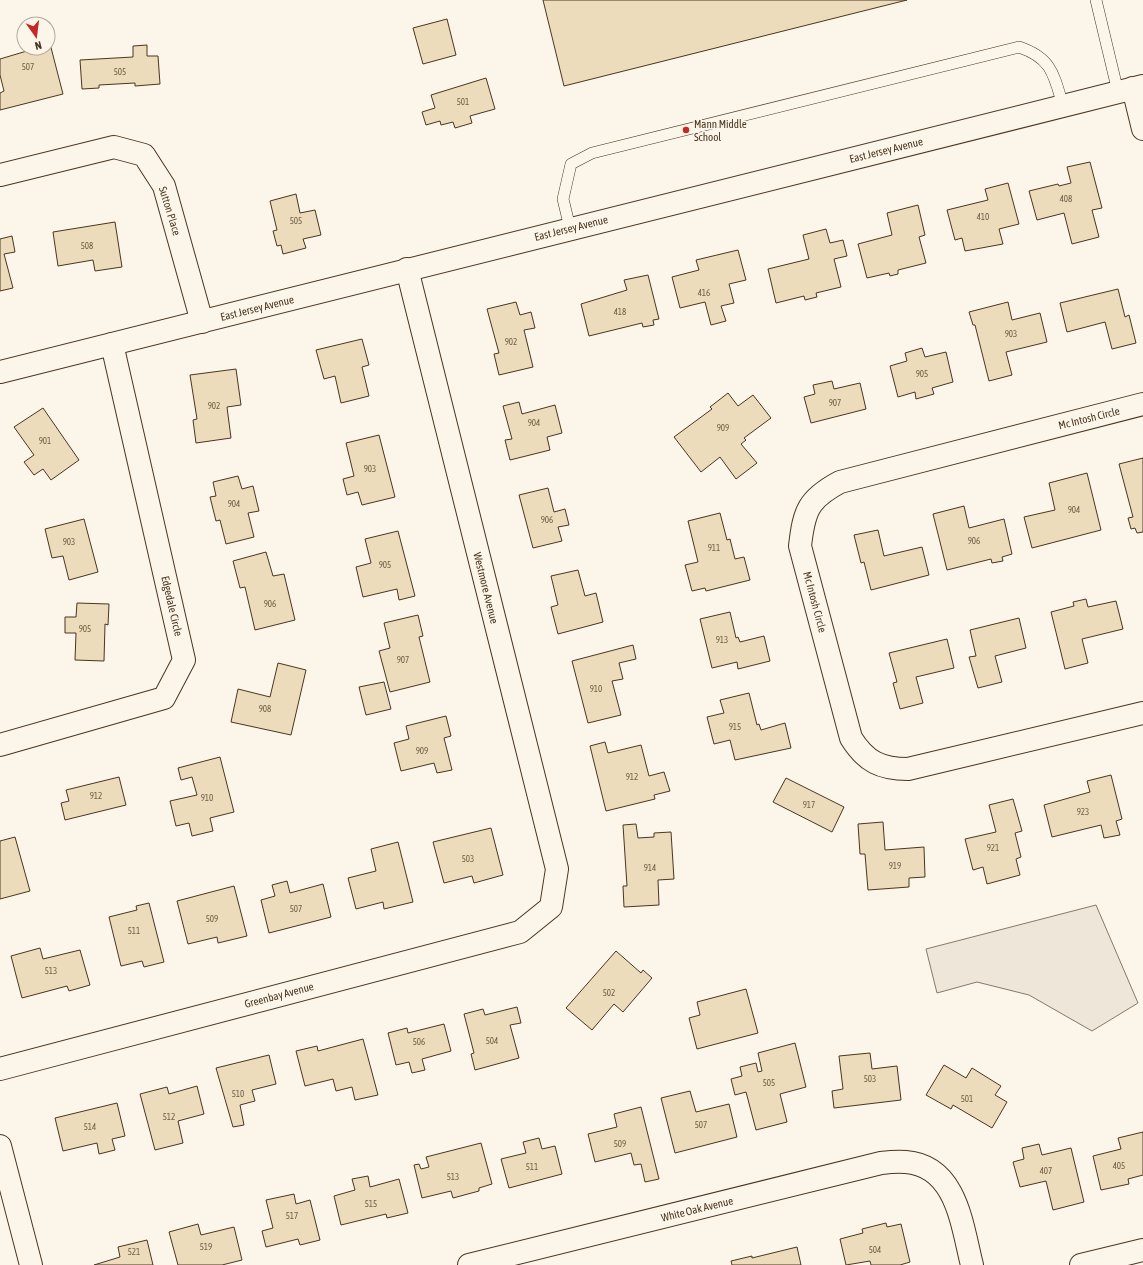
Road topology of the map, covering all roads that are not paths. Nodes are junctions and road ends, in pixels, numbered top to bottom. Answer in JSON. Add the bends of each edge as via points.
{"nodes":[{"id":1,"x":1096,"y":0,"type":"edge"},
{"id":2,"x":1131,"y":89,"type":"edge"},
{"id":3,"x":1063,"y":106,"type":"junction"},
{"id":4,"x":1143,"y":129,"type":"edge"},
{"id":5,"x":0,"y":175,"type":"edge"},
{"id":6,"x":570,"y":228,"type":"junction"},
{"id":7,"x":406,"y":269,"type":"junction"},
{"id":8,"x":202,"y":322,"type":"junction"},
{"id":9,"x":112,"y":344,"type":"junction"},
{"id":10,"x":0,"y":372,"type":"edge"},
{"id":11,"x":1143,"y":404,"type":"edge"},
{"id":12,"x":1143,"y":713,"type":"edge"},
{"id":13,"x":0,"y":745,"type":"edge"},
{"id":14,"x":551,"y":907,"type":"joint"},
{"id":15,"x":0,"y":1069,"type":"edge"},
{"id":16,"x":0,"y":1146,"type":"edge"},
{"id":17,"x":1143,"y":1250,"type":"edge"},
{"id":18,"x":31,"y":1265,"type":"edge"},
{"id":19,"x":469,"y":1265,"type":"edge"},
{"id":20,"x":972,"y":1265,"type":"edge"},
{"id":21,"x":1081,"y":1265,"type":"edge"}],
"edges":[{"from":1,"to":2,"type":"lane"},
{"from":2,"to":3,"type":"street","name":"East Jersey Avenue"},
{"from":2,"to":4,"type":"street"},
{"from":3,"to":6,"type":"street","name":"East Jersey Avenue"},
{"from":3,"to":6,"type":"lane","via":[[1053,70],[1034,52],[1019,47],[856,87],[592,153],[571,164],[563,199]]},
{"from":5,"to":8,"type":"street","name":"Sutton Place","via":[[114,147],[144,155],[164,186]]},
{"from":6,"to":7,"type":"street","name":"East Jersey Avenue"},
{"from":7,"to":8,"type":"street","name":"East Jersey Avenue"},
{"from":7,"to":14,"type":"street","name":"Westmore Avenue","via":[[557,869]]},
{"from":8,"to":9,"type":"street","name":"East Jersey Avenue"},
{"from":9,"to":10,"type":"street","name":"East Jersey Avenue"},
{"from":9,"to":13,"type":"street","name":"Edgedale Circle","via":[[184,660],[164,698]]},
{"from":11,"to":12,"type":"street","name":"Mc Intosh Circle","via":[[840,482],[821,492],[809,506],[800,546],[851,738],[860,752],[875,763],[892,769],[908,769]]},
{"from":14,"to":15,"type":"street","name":"Greenbay Avenue","via":[[520,932]]},
{"from":16,"to":18,"type":"street"},
{"from":17,"to":21,"type":"street"},
{"from":19,"to":20,"type":"street","name":"White Oak Avenue","via":[[881,1163],[907,1162],[924,1167],[943,1179],[955,1198]]}]}
